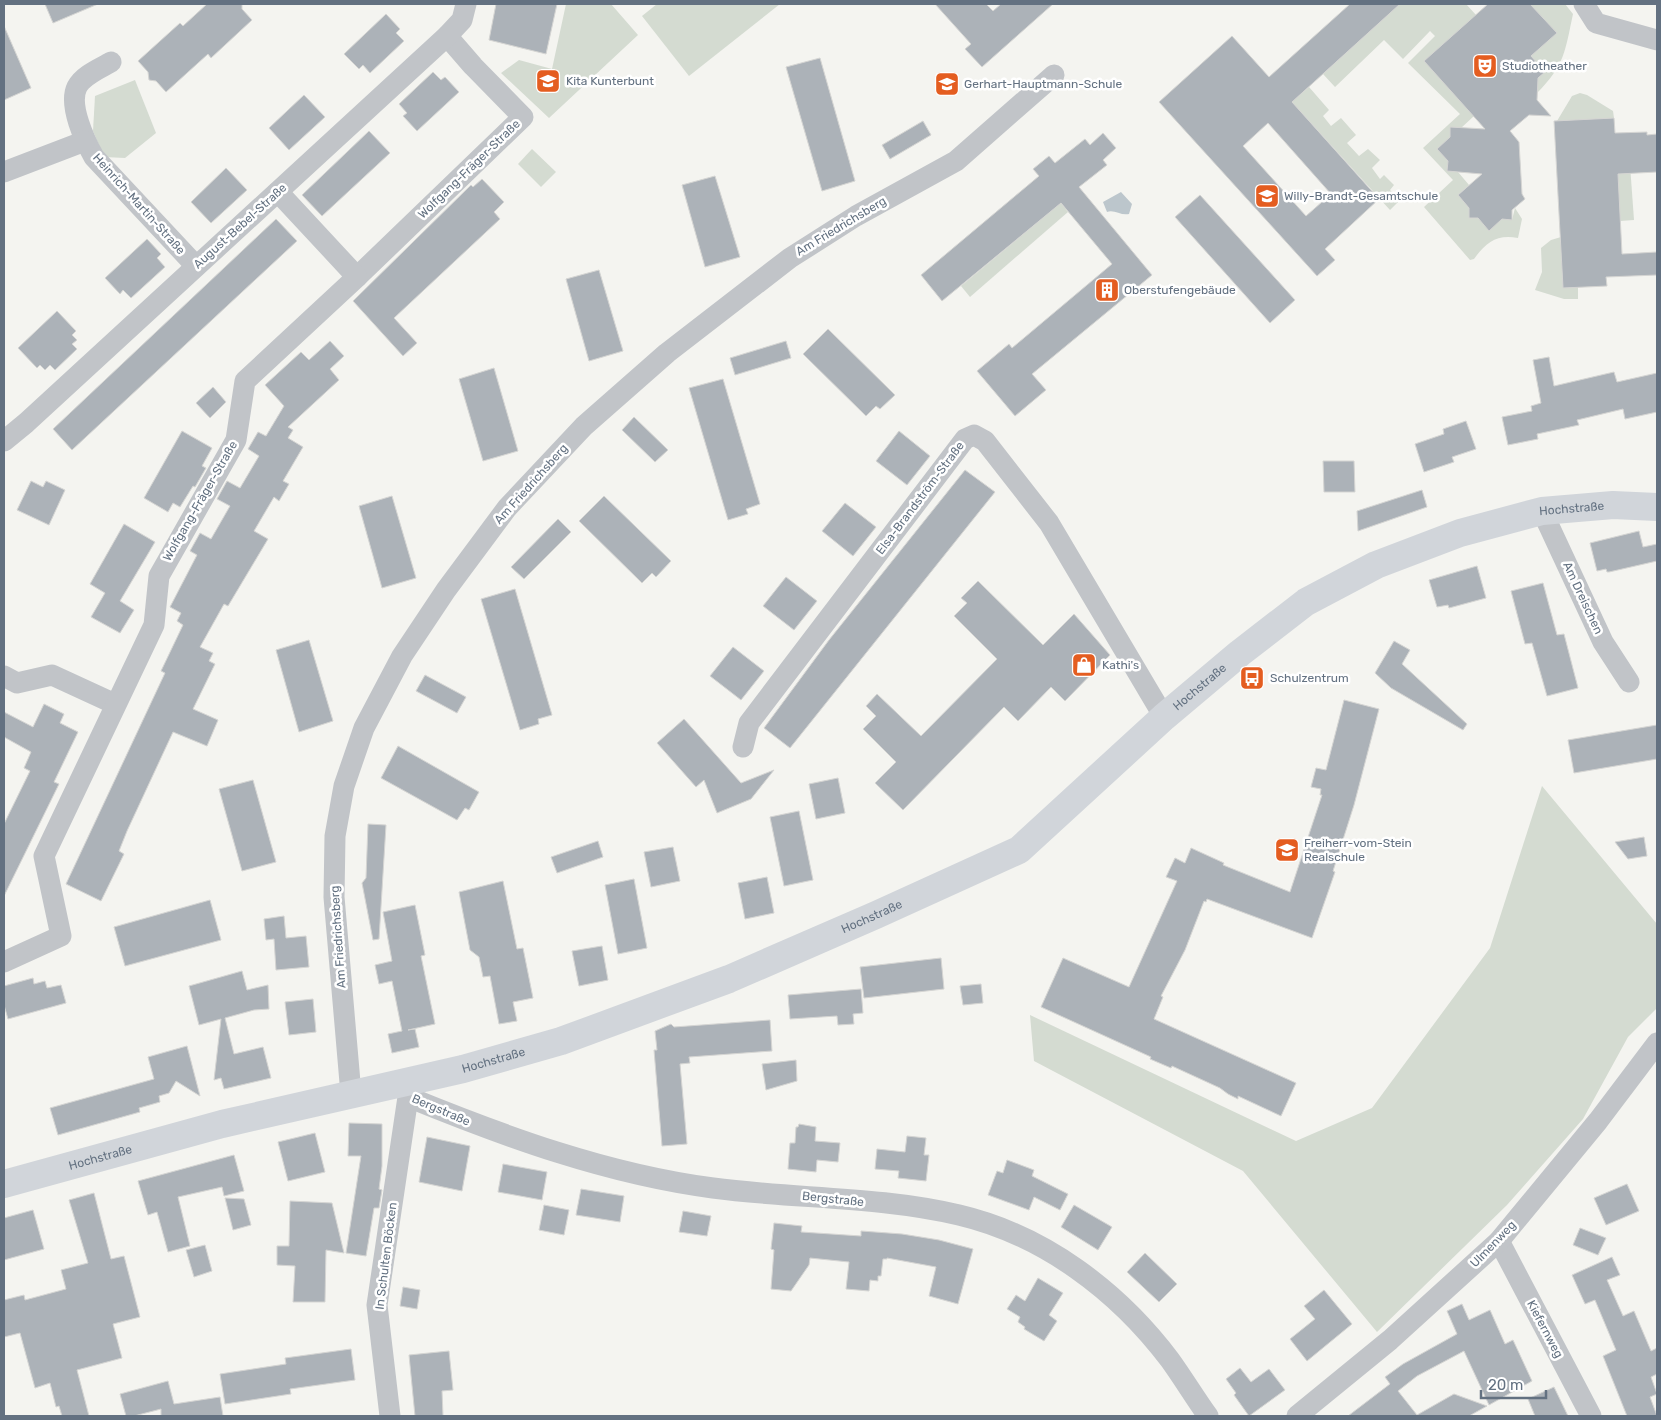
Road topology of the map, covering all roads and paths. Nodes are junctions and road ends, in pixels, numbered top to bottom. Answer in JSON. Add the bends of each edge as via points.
{"nodes":[{"id":1,"x":466,"y":4,"type":"edge"},
{"id":2,"x":1584,"y":4,"type":"edge"},
{"id":3,"x":447,"y":36,"type":"junction"},
{"id":4,"x":1657,"y":40,"type":"edge"},
{"id":5,"x":111,"y":62,"type":"dead end"},
{"id":6,"x":1054,"y":75,"type":"dead end"},
{"id":7,"x":85,"y":141,"type":"junction"},
{"id":8,"x":4,"y":172,"type":"edge"},
{"id":9,"x":278,"y":192,"type":"junction"},
{"id":10,"x":196,"y":266,"type":"junction"},
{"id":11,"x":357,"y":277,"type":"junction"},
{"id":12,"x":4,"y":441,"type":"edge"},
{"id":13,"x":1657,"y":507,"type":"edge"},
{"id":14,"x":1542,"y":511,"type":"junction"},
{"id":15,"x":4,"y":676,"type":"edge"},
{"id":16,"x":1629,"y":682,"type":"dead end"},
{"id":17,"x":115,"y":704,"type":"junction"},
{"id":18,"x":1164,"y":717,"type":"junction"},
{"id":19,"x":743,"y":747,"type":"dead end"},
{"id":20,"x":4,"y":962,"type":"edge"},
{"id":21,"x":1657,"y":1042,"type":"edge"},
{"id":22,"x":406,"y":1090,"type":"junction"},
{"id":23,"x":352,"y":1094,"type":"junction"},
{"id":24,"x":4,"y":1184,"type":"edge"},
{"id":25,"x":1499,"y":1242,"type":"junction"},
{"id":26,"x":388,"y":1416,"type":"edge"},
{"id":27,"x":1208,"y":1416,"type":"edge"},
{"id":28,"x":1297,"y":1416,"type":"edge"},
{"id":29,"x":1591,"y":1416,"type":"edge"}],
"edges":[{"from":1,"to":3,"type":"street","name":"August-Bebel-Straße","via":[[462,20]]},
{"from":2,"to":4,"type":"street","via":[[1596,23]]},
{"from":3,"to":9,"type":"street","name":"August-Bebel-Straße"},
{"from":3,"to":11,"type":"street","name":"Wolfgang-Fräger-Straße","via":[[523,117]]},
{"from":5,"to":7,"type":"street","name":"Heinrich-Martin-Straße","via":[[85,78],[76,88],[77,114]]},
{"from":6,"to":23,"type":"street","name":"Am Friedrichsberg","via":[[956,161],[856,216],[790,258],[667,353],[584,426],[507,508],[446,590],[402,656],[364,728],[344,786],[335,836],[334,897]]},
{"from":7,"to":8,"type":"street","name":"Heinrich-Martin-Straße"},
{"from":7,"to":10,"type":"street","name":"Heinrich-Martin-Straße","via":[[94,157]]},
{"from":9,"to":10,"type":"street","name":"August-Bebel-Straße"},
{"from":9,"to":11,"type":"street"},
{"from":10,"to":12,"type":"street","name":"August-Bebel-Straße"},
{"from":11,"to":17,"type":"street","name":"Wolfgang-Fräger-Straße","via":[[245,381],[236,440],[159,576],[154,625]]},
{"from":13,"to":14,"type":"street","name":"Hochstraße","via":[[1613,505]]},
{"from":14,"to":16,"type":"street","name":"Am Dreischen","via":[[1603,642]]},
{"from":14,"to":18,"type":"street","name":"Hochstraße","via":[[1460,533],[1385,561],[1306,602]]},
{"from":15,"to":17,"type":"street","via":[[17,683],[52,675]]},
{"from":17,"to":20,"type":"street","name":"Wolfgang-Fräger-Straße","via":[[44,856],[61,936]]},
{"from":18,"to":19,"type":"street","name":"Elsa-Brandström-Straße","via":[[1049,523],[985,441],[974,435],[965,439],[749,723]]},
{"from":18,"to":22,"type":"street","name":"Hochstraße","via":[[1019,850],[729,979],[561,1041],[463,1069]]},
{"from":21,"to":25,"type":"street","name":"Ulmenweg","via":[[1598,1121]]},
{"from":22,"to":23,"type":"street","name":"Hochstraße"},
{"from":22,"to":26,"type":"street","name":"In Schulten Böcken","via":[[377,1305]]},
{"from":22,"to":27,"type":"street","name":"Bergstraße","via":[[528,1144],[644,1177],[714,1188],[908,1207],[959,1215],[1011,1232],[1052,1252],[1091,1279],[1123,1307],[1169,1360]]},
{"from":23,"to":24,"type":"street","name":"Hochstraße","via":[[222,1124]]},
{"from":25,"to":28,"type":"street","name":"Ulmenweg","via":[[1390,1340]]},
{"from":25,"to":29,"type":"street","name":"Kiefernweg"}]}
